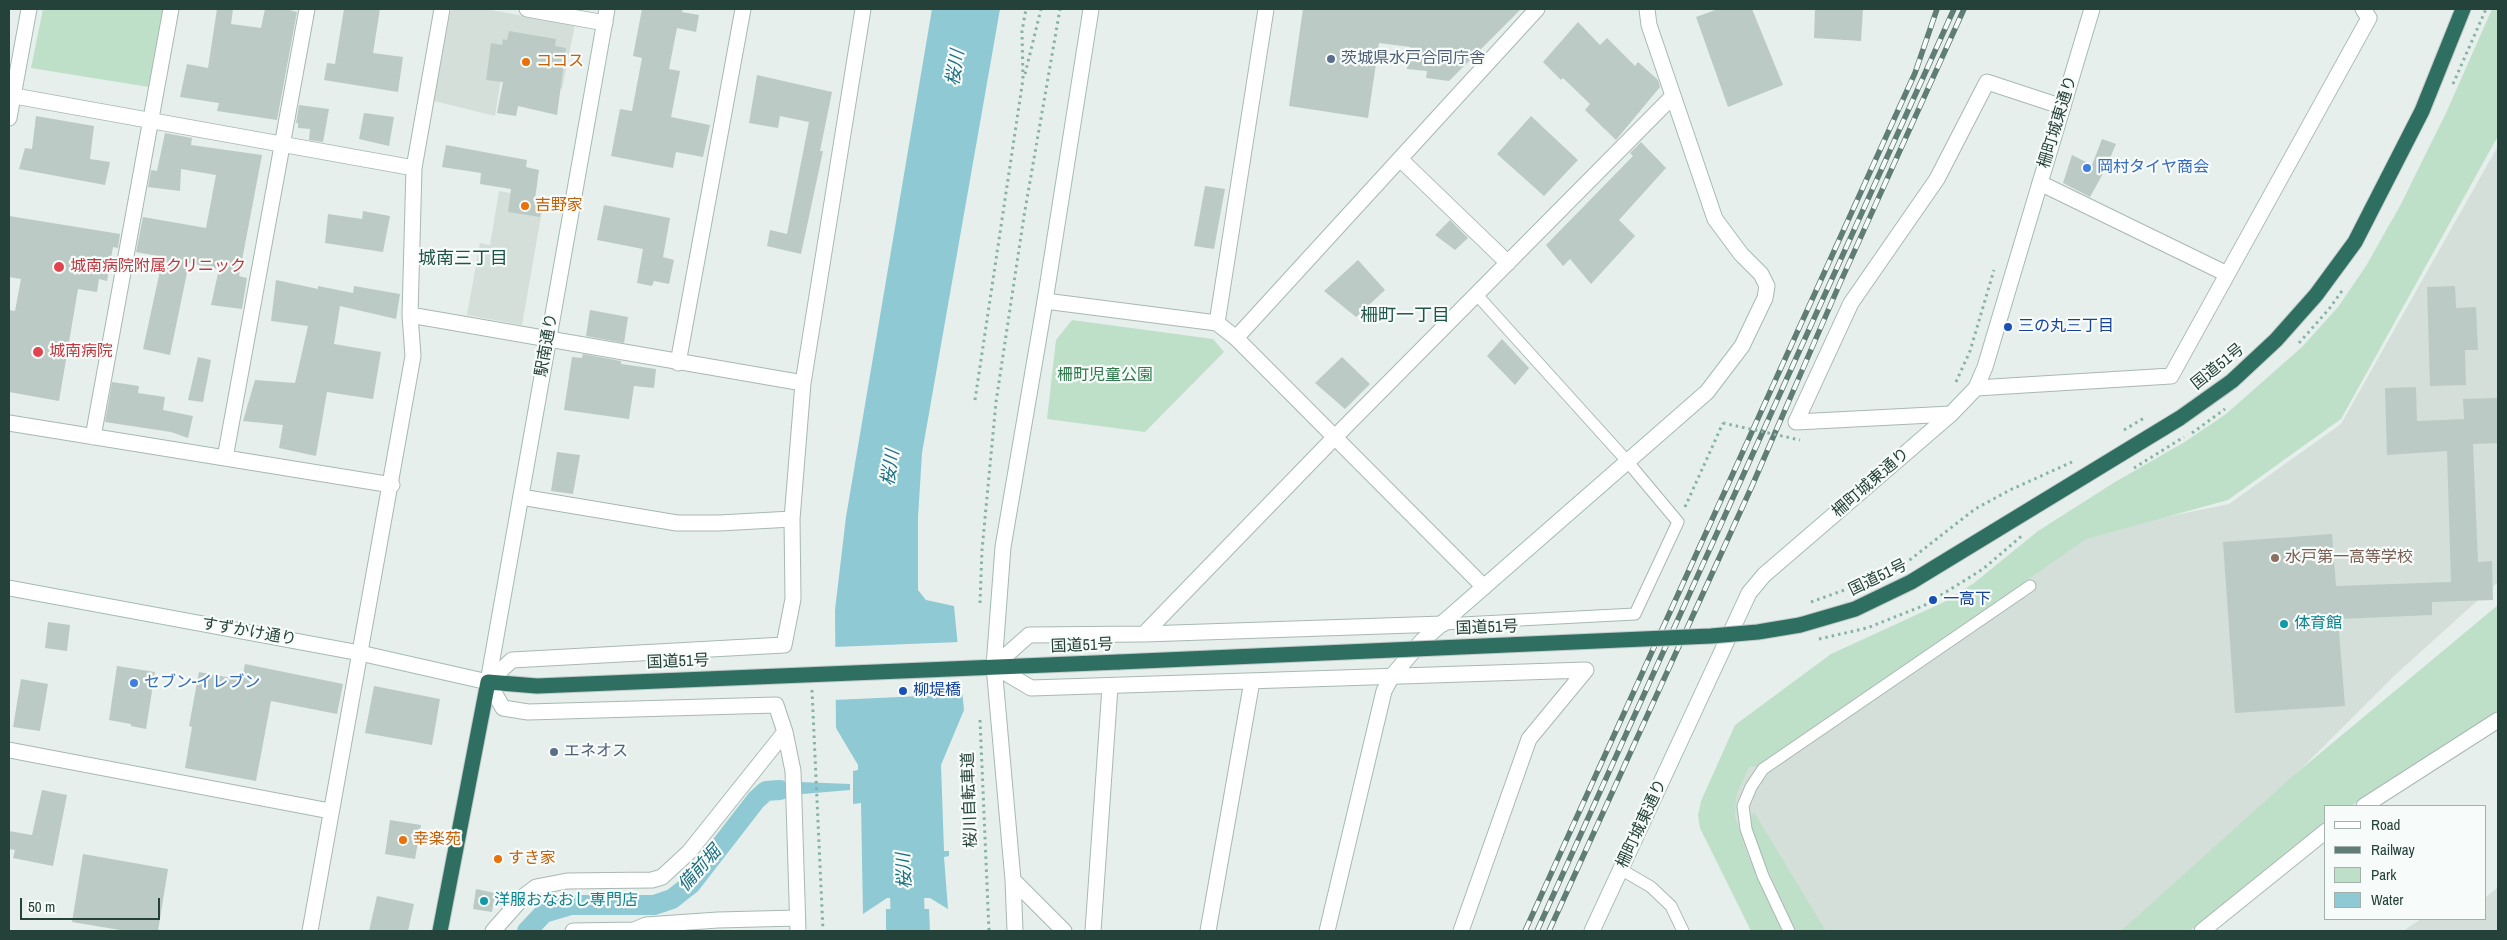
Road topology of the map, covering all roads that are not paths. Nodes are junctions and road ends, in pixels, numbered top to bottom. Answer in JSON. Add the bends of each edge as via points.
{"nodes":[{"id":1,"x":29,"y":9,"type":"edge"},
{"id":2,"x":172,"y":9,"type":"edge"},
{"id":3,"x":307,"y":9,"type":"edge"},
{"id":4,"x":442,"y":9,"type":"edge"},
{"id":5,"x":527,"y":9,"type":"edge"},
{"id":6,"x":742,"y":9,"type":"edge"},
{"id":7,"x":863,"y":9,"type":"edge"},
{"id":8,"x":1091,"y":9,"type":"edge"},
{"id":9,"x":1266,"y":9,"type":"edge"},
{"id":10,"x":1537,"y":9,"type":"edge"},
{"id":11,"x":1647,"y":9,"type":"edge"},
{"id":12,"x":2092,"y":9,"type":"edge"},
{"id":13,"x":2363,"y":9,"type":"edge"},
{"id":14,"x":2463,"y":9,"type":"edge"},
{"id":15,"x":606,"y":16,"type":"edge"},
{"id":16,"x":11,"y":95,"type":"edge"},
{"id":17,"x":1673,"y":96,"type":"junction"},
{"id":18,"x":2063,"y":108,"type":"junction"},
{"id":19,"x":9,"y":118,"type":"edge"},
{"id":20,"x":151,"y":121,"type":"junction"},
{"id":21,"x":282,"y":144,"type":"junction"},
{"id":22,"x":1400,"y":159,"type":"junction"},
{"id":23,"x":414,"y":168,"type":"junction"},
{"id":24,"x":2040,"y":183,"type":"junction"},
{"id":25,"x":1508,"y":263,"type":"junction"},
{"id":26,"x":2227,"y":274,"type":"junction"},
{"id":27,"x":1477,"y":294,"type":"junction"},
{"id":28,"x":1045,"y":301,"type":"junction"},
{"id":29,"x":410,"y":315,"type":"junction"},
{"id":30,"x":1217,"y":323,"type":"junction"},
{"id":31,"x":1236,"y":338,"type":"junction"},
{"id":32,"x":548,"y":339,"type":"junction"},
{"id":33,"x":678,"y":363,"type":"junction"},
{"id":34,"x":803,"y":383,"type":"junction"},
{"id":35,"x":1976,"y":388,"type":"junction"},
{"id":36,"x":1951,"y":414,"type":"junction"},
{"id":37,"x":9,"y":424,"type":"edge"},
{"id":38,"x":93,"y":437,"type":"junction"},
{"id":39,"x":1334,"y":439,"type":"junction"},
{"id":40,"x":225,"y":458,"type":"junction"},
{"id":41,"x":1627,"y":461,"type":"junction"},
{"id":42,"x":392,"y":485,"type":"junction"},
{"id":43,"x":520,"y":497,"type":"junction"},
{"id":44,"x":792,"y":519,"type":"junction"},
{"id":45,"x":2030,"y":586,"type":"dead end"},
{"id":46,"x":1484,"y":587,"type":"junction"},
{"id":47,"x":9,"y":588,"type":"edge"},
{"id":48,"x":1442,"y":624,"type":"junction"},
{"id":49,"x":1144,"y":634,"type":"junction"},
{"id":50,"x":360,"y":653,"type":"junction"},
{"id":51,"x":994,"y":666,"type":"junction"},
{"id":52,"x":1392,"y":676,"type":"junction"},
{"id":53,"x":1252,"y":681,"type":"junction"},
{"id":54,"x":488,"y":682,"type":"junction"},
{"id":55,"x":1110,"y":687,"type":"junction"},
{"id":56,"x":2498,"y":720,"type":"edge"},
{"id":57,"x":785,"y":732,"type":"junction"},
{"id":58,"x":9,"y":750,"type":"edge"},
{"id":59,"x":2366,"y":805,"type":"edge"},
{"id":60,"x":330,"y":811,"type":"junction"},
{"id":61,"x":2324,"y":833,"type":"edge"},
{"id":62,"x":1622,"y":870,"type":"junction"},
{"id":63,"x":1013,"y":880,"type":"junction"},
{"id":64,"x":797,"y":924,"type":"edge"},
{"id":65,"x":634,"y":930,"type":"edge"},
{"id":66,"x":310,"y":931,"type":"edge"},
{"id":67,"x":440,"y":931,"type":"edge"},
{"id":68,"x":493,"y":931,"type":"edge"},
{"id":69,"x":573,"y":931,"type":"edge"},
{"id":70,"x":1015,"y":931,"type":"edge"},
{"id":71,"x":1064,"y":931,"type":"edge"},
{"id":72,"x":1093,"y":931,"type":"edge"},
{"id":73,"x":1208,"y":931,"type":"edge"},
{"id":74,"x":1327,"y":931,"type":"edge"},
{"id":75,"x":1461,"y":931,"type":"edge"},
{"id":76,"x":1592,"y":931,"type":"edge"},
{"id":77,"x":1683,"y":931,"type":"edge"},
{"id":78,"x":1789,"y":931,"type":"edge"},
{"id":79,"x":2202,"y":931,"type":"edge"}],
"edges":[{"from":1,"to":16,"type":"street"},
{"from":2,"to":20,"type":"street"},
{"from":3,"to":21,"type":"street"},
{"from":4,"to":23,"type":"street"},
{"from":5,"to":15,"type":"street"},
{"from":6,"to":33,"type":"street"},
{"from":7,"to":34,"type":"street"},
{"from":8,"to":28,"type":"street"},
{"from":9,"to":30,"type":"street"},
{"from":10,"to":22,"type":"street"},
{"from":11,"to":17,"type":"street","via":[[1649,25]]},
{"from":12,"to":18,"type":"street","name":"柵町城東通り"},
{"from":13,"to":26,"type":"street","via":[[2368,18]]},
{"from":14,"to":51,"type":"highway","name":"国道51号","bridge":true,"via":[[2422,111],[2354,242],[2276,340],[2232,382],[2180,418],[1911,582],[1855,609],[1800,625],[1720,635]]},
{"from":15,"to":32,"type":"street","name":"駅南通り"},
{"from":16,"to":19,"type":"street"},
{"from":16,"to":20,"type":"street"},
{"from":17,"to":25,"type":"street"},
{"from":17,"to":41,"type":"street","via":[[1715,218],[1741,254],[1761,274],[1767,286],[1765,298],[1742,346],[1728,366],[1707,392]]},
{"from":18,"to":24,"type":"street","name":"柵町城東通り"},
{"from":18,"to":36,"type":"street","via":[[1987,82],[1938,179],[1851,303],[1796,422]]},
{"from":20,"to":21,"type":"street"},
{"from":20,"to":38,"type":"street"},
{"from":21,"to":23,"type":"street"},
{"from":21,"to":40,"type":"street"},
{"from":22,"to":25,"type":"street"},
{"from":22,"to":31,"type":"street"},
{"from":23,"to":29,"type":"street"},
{"from":24,"to":26,"type":"street"},
{"from":24,"to":35,"type":"street","name":"柵町城東通り"},
{"from":25,"to":27,"type":"street"},
{"from":26,"to":35,"type":"street","via":[[2171,376]]},
{"from":27,"to":39,"type":"street"},
{"from":27,"to":41,"type":"lane"},
{"from":28,"to":30,"type":"street"},
{"from":28,"to":51,"type":"street","via":[[1003,547]]},
{"from":29,"to":32,"type":"street"},
{"from":29,"to":42,"type":"street","via":[[413,356]]},
{"from":30,"to":31,"type":"street"},
{"from":31,"to":39,"type":"street"},
{"from":32,"to":33,"type":"street"},
{"from":32,"to":43,"type":"street","name":"駅南通り"},
{"from":33,"to":34,"type":"street"},
{"from":34,"to":44,"type":"street"},
{"from":35,"to":36,"type":"street","name":"柵町城東通り"},
{"from":36,"to":62,"type":"street","name":"柵町城東通り","via":[[1752,588]]},
{"from":37,"to":38,"type":"street"},
{"from":38,"to":40,"type":"street"},
{"from":39,"to":46,"type":"street"},
{"from":39,"to":49,"type":"street"},
{"from":40,"to":42,"type":"street"},
{"from":41,"to":46,"type":"street"},
{"from":41,"to":48,"type":"lane","via":[[1678,522],[1635,614]]},
{"from":42,"to":50,"type":"street"},
{"from":43,"to":44,"type":"street","via":[[677,523]]},
{"from":43,"to":54,"type":"street","name":"駅南通り"},
{"from":44,"to":54,"type":"street","via":[[793,599],[784,645],[512,660]]},
{"from":45,"to":78,"type":"lane","via":[[1763,769],[1743,806],[1746,829],[1763,876]]},
{"from":46,"to":48,"type":"street"},
{"from":47,"to":50,"type":"street","name":"すずかけ通り"},
{"from":48,"to":49,"type":"street"},
{"from":48,"to":52,"type":"street","via":[[1406,657]]},
{"from":49,"to":51,"type":"street","via":[[1028,635]]},
{"from":50,"to":54,"type":"street","name":"すずかけ通り"},
{"from":50,"to":60,"type":"street"},
{"from":51,"to":54,"type":"highway","name":"国道51号","via":[[537,686]]},
{"from":51,"to":55,"type":"street","via":[[1031,688]]},
{"from":51,"to":63,"type":"street"},
{"from":52,"to":53,"type":"street"},
{"from":52,"to":74,"type":"street","via":[[1384,691]]},
{"from":52,"to":75,"type":"street","via":[[1586,670],[1529,739]]},
{"from":53,"to":55,"type":"street"},
{"from":53,"to":73,"type":"street"},
{"from":54,"to":57,"type":"street","via":[[504,708],[528,712],[776,705]]},
{"from":54,"to":67,"type":"highway"},
{"from":55,"to":72,"type":"street"},
{"from":56,"to":59,"type":"street"},
{"from":57,"to":64,"type":"street","via":[[793,771]]},
{"from":57,"to":68,"type":"street","via":[[689,852],[662,878],[567,881],[536,887]]},
{"from":58,"to":60,"type":"street"},
{"from":60,"to":66,"type":"street"},
{"from":61,"to":79,"type":"street"},
{"from":62,"to":76,"type":"street","name":"柵町城東通り"},
{"from":62,"to":77,"type":"lane","via":[[1651,887],[1672,906]]},
{"from":63,"to":70,"type":"street"},
{"from":63,"to":71,"type":"street"},
{"from":64,"to":65,"type":"street","via":[[646,925]]},
{"from":65,"to":69,"type":"street"}]}
